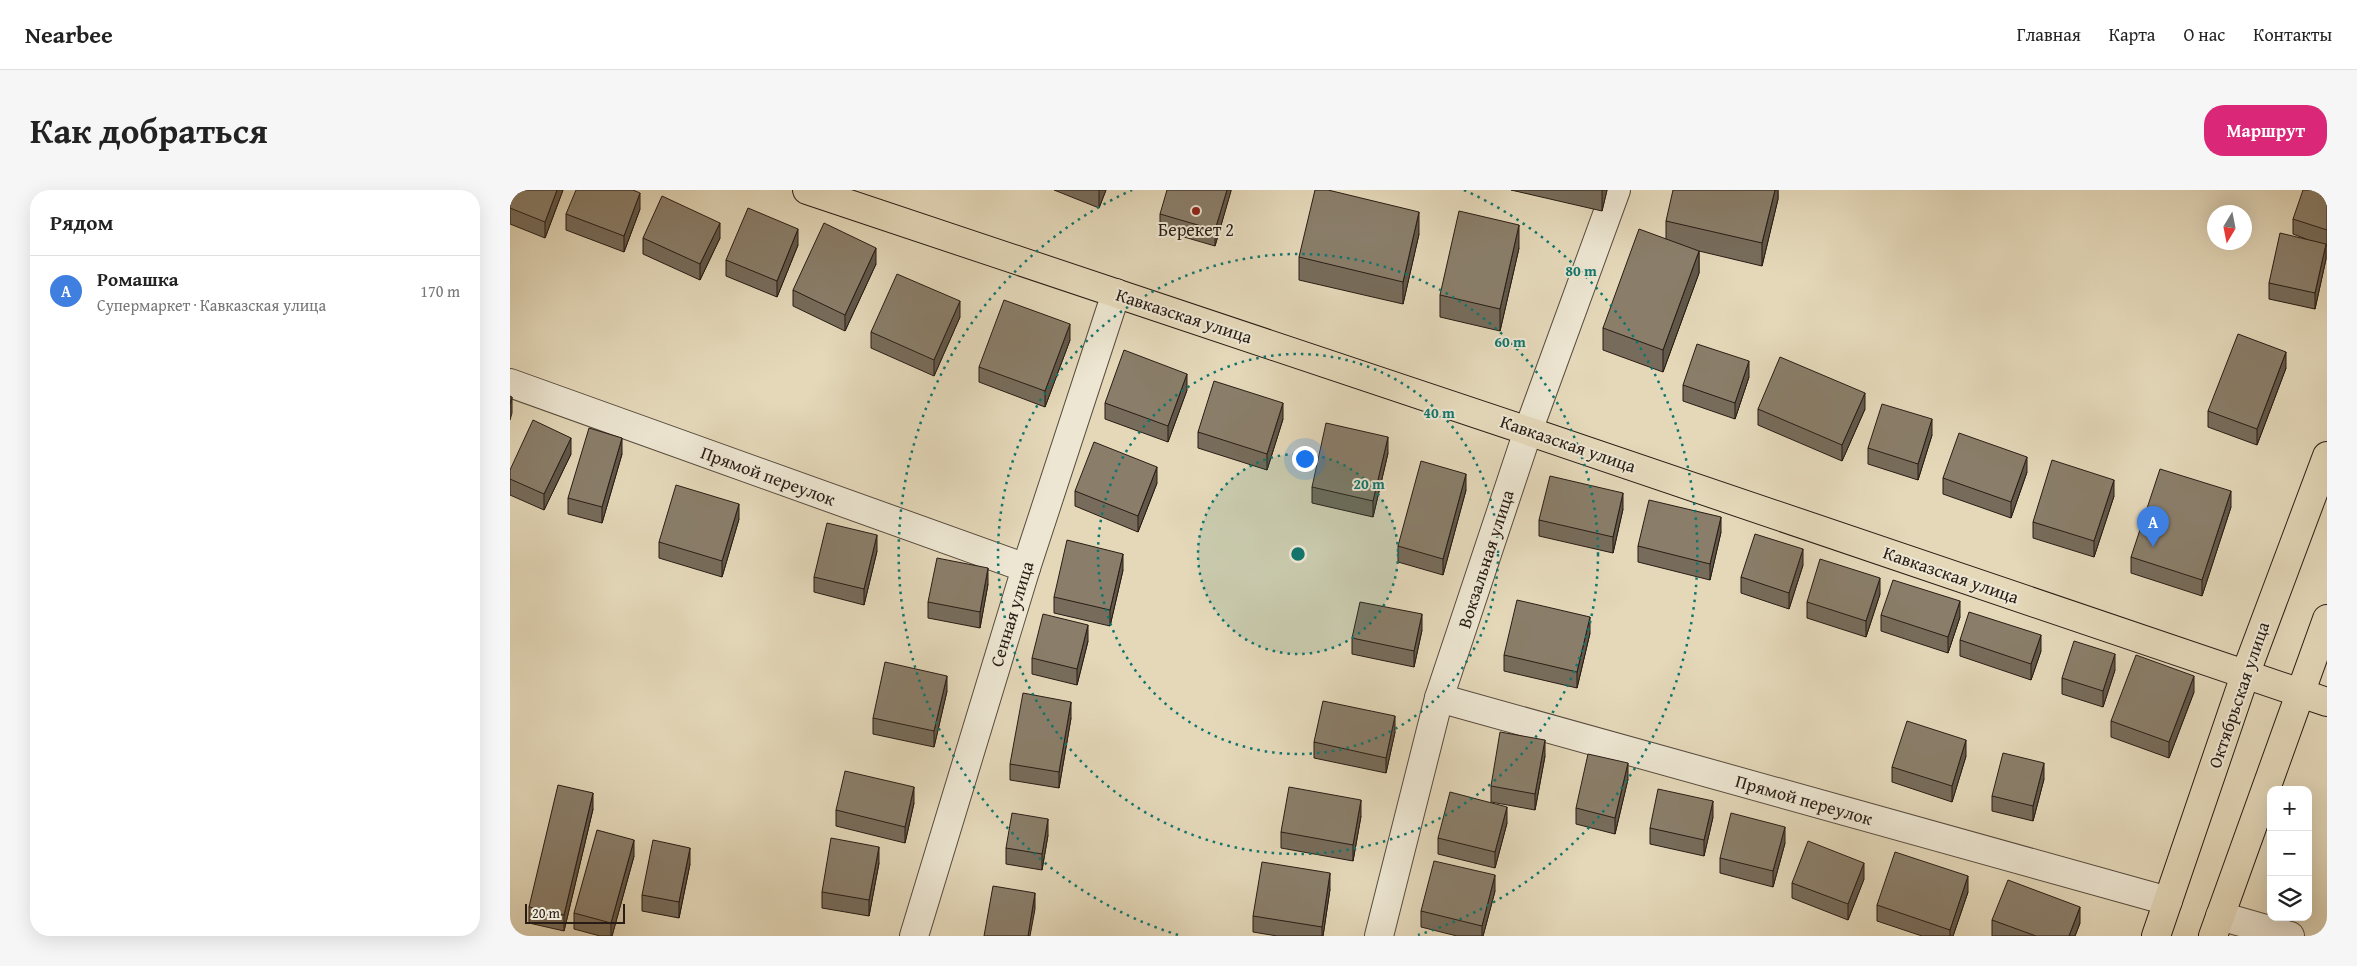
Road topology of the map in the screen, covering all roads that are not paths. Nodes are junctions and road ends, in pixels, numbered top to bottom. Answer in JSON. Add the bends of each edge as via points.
{"nodes":[{"id":1,"x":807,"y":190,"type":"edge"},
{"id":2,"x":1616,"y":190,"type":"edge"},
{"id":3,"x":1116,"y":293,"type":"junction"},
{"id":4,"x":510,"y":383,"type":"edge"},
{"id":5,"x":1528,"y":431,"type":"junction"},
{"id":6,"x":2327,"y":456,"type":"edge"},
{"id":7,"x":1026,"y":568,"type":"junction"},
{"id":8,"x":2327,"y":619,"type":"edge"},
{"id":9,"x":2245,"y":675,"type":"junction"},
{"id":10,"x":2299,"y":692,"type":"junction"},
{"id":11,"x":1439,"y":698,"type":"junction"},
{"id":12,"x":2327,"y":702,"type":"edge"},
{"id":13,"x":2168,"y":901,"type":"junction"},
{"id":14,"x":2217,"y":926,"type":"edge"},
{"id":15,"x":914,"y":936,"type":"edge"},
{"id":16,"x":1379,"y":936,"type":"edge"},
{"id":17,"x":2156,"y":936,"type":"edge"},
{"id":18,"x":2290,"y":936,"type":"edge"}],
"edges":[{"from":1,"to":3,"type":"main road","name":"Кавказская улица"},
{"from":2,"to":5,"type":"street","name":"Вокзальная улица"},
{"from":3,"to":5,"type":"main road","name":"Кавказская улица"},
{"from":3,"to":7,"type":"street","name":"Сенная улица"},
{"from":4,"to":7,"type":"street","name":"Прямой переулок"},
{"from":5,"to":9,"type":"main road","name":"Кавказская улица"},
{"from":5,"to":11,"type":"street","name":"Вокзальная улица"},
{"from":6,"to":9,"type":"main road","name":"Октябрьская улица"},
{"from":7,"to":15,"type":"street","name":"Сенная улица"},
{"from":8,"to":10,"type":"main road"},
{"from":9,"to":10,"type":"main road","name":"Кавказская улица"},
{"from":9,"to":13,"type":"main road","name":"Октябрьская улица"},
{"from":10,"to":12,"type":"main road","name":"Кавказская улица"},
{"from":10,"to":14,"type":"main road"},
{"from":11,"to":13,"type":"street","name":"Прямой переулок"},
{"from":11,"to":16,"type":"street","name":"Вокзальная улица"},
{"from":13,"to":17,"type":"main road","name":"Октябрьская улица"},
{"from":14,"to":18,"type":"street"}]}
